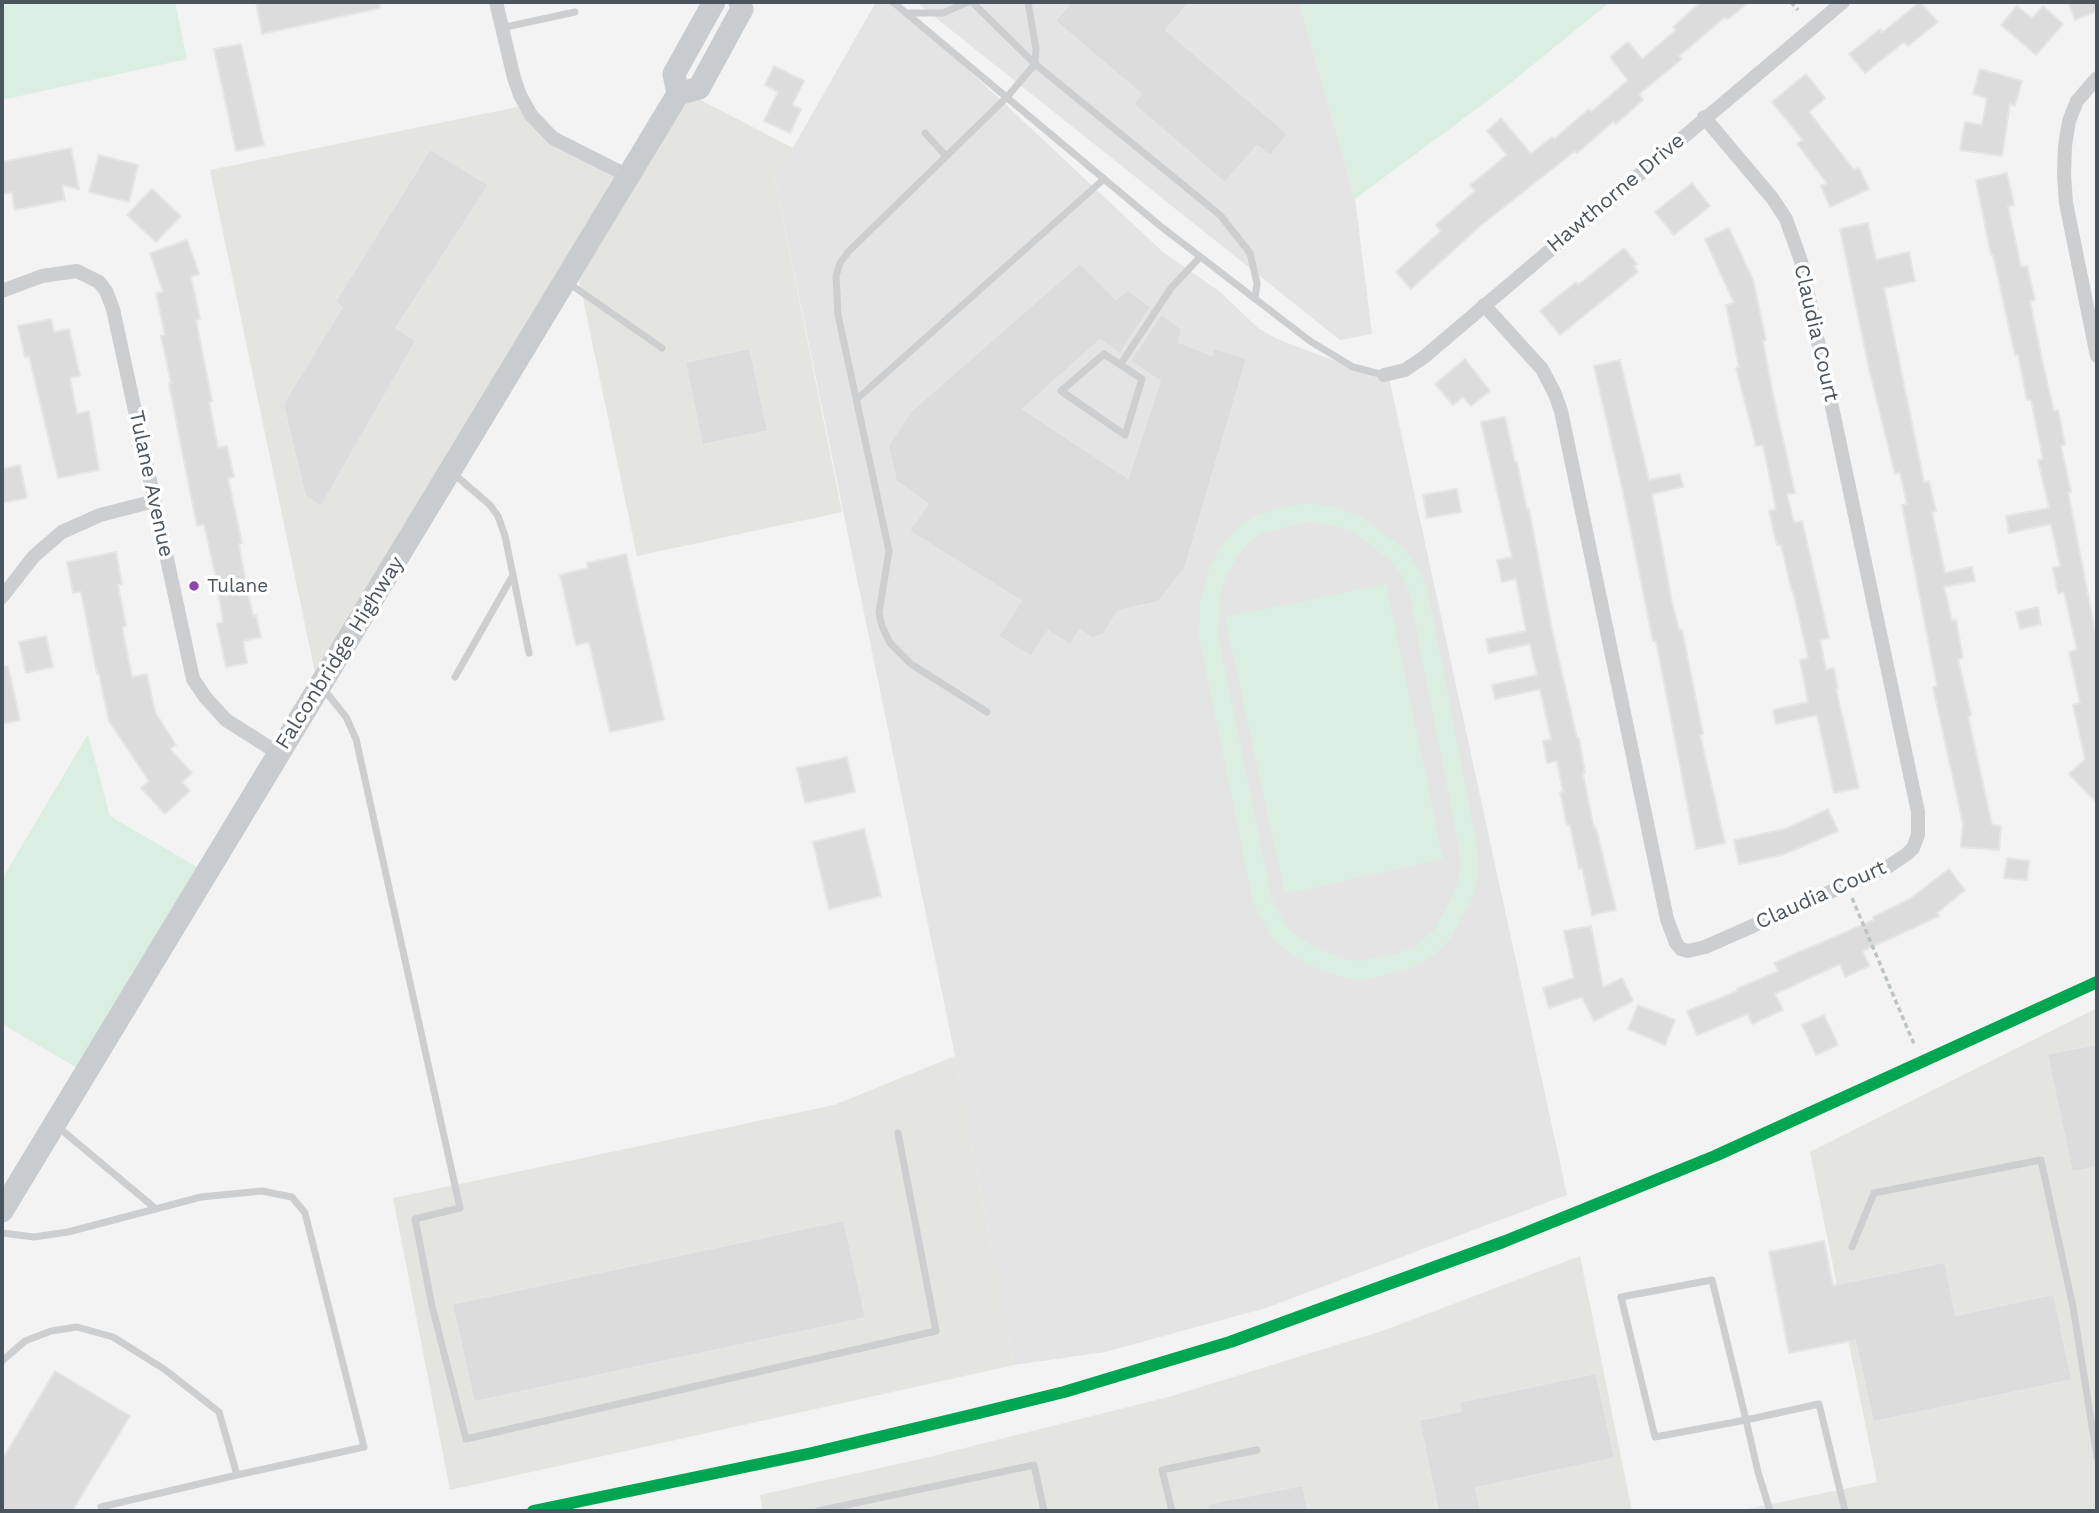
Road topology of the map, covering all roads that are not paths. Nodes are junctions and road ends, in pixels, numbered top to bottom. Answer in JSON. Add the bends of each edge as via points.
{"nodes":[{"id":1,"x":496,"y":2,"type":"edge"},
{"id":2,"x":714,"y":2,"type":"edge"},
{"id":3,"x":740,"y":2,"type":"edge"},
{"id":4,"x":893,"y":2,"type":"edge"},
{"id":5,"x":970,"y":2,"type":"edge"},
{"id":6,"x":1028,"y":2,"type":"edge"},
{"id":7,"x":1843,"y":2,"type":"edge"},
{"id":8,"x":575,"y":12,"type":"dead end"},
{"id":9,"x":907,"y":13,"type":"junction"},
{"id":10,"x":501,"y":28,"type":"junction"},
{"id":11,"x":1035,"y":64,"type":"junction"},
{"id":12,"x":2097,"y":78,"type":"edge"},
{"id":13,"x":678,"y":94,"type":"junction"},
{"id":14,"x":1007,"y":97,"type":"junction"},
{"id":15,"x":1704,"y":117,"type":"junction"},
{"id":16,"x":925,"y":133,"type":"dead end"},
{"id":17,"x":946,"y":156,"type":"junction"},
{"id":18,"x":628,"y":176,"type":"junction"},
{"id":19,"x":1104,"y":179,"type":"junction"},
{"id":20,"x":1200,"y":257,"type":"junction"},
{"id":21,"x":566,"y":282,"type":"junction"},
{"id":22,"x":2,"y":291,"type":"edge"},
{"id":23,"x":1255,"y":299,"type":"junction"},
{"id":24,"x":1484,"y":305,"type":"junction"},
{"id":25,"x":662,"y":348,"type":"dead end"},
{"id":26,"x":2097,"y":356,"type":"edge"},
{"id":27,"x":1120,"y":365,"type":"junction"},
{"id":28,"x":1384,"y":375,"type":"joint"},
{"id":29,"x":857,"y":399,"type":"junction"},
{"id":30,"x":451,"y":472,"type":"junction"},
{"id":31,"x":155,"y":501,"type":"junction"},
{"id":32,"x":513,"y":575,"type":"junction"},
{"id":33,"x":2,"y":597,"type":"edge"},
{"id":34,"x":529,"y":653,"type":"dead end"},
{"id":35,"x":455,"y":677,"type":"dead end"},
{"id":36,"x":321,"y":687,"type":"junction"},
{"id":37,"x":987,"y":712,"type":"dead end"},
{"id":38,"x":278,"y":752,"type":"junction"},
{"id":39,"x":54,"y":1124,"type":"junction"},
{"id":40,"x":898,"y":1133,"type":"dead end"},
{"id":41,"x":3,"y":1208,"type":"edge"},
{"id":42,"x":156,"y":1209,"type":"junction"},
{"id":43,"x":2,"y":1233,"type":"edge"},
{"id":44,"x":1852,"y":1247,"type":"dead end"},
{"id":45,"x":2,"y":1361,"type":"edge"},
{"id":46,"x":1746,"y":1420,"type":"junction"},
{"id":47,"x":1257,"y":1450,"type":"dead end"},
{"id":48,"x":2097,"y":1457,"type":"edge"},
{"id":49,"x":237,"y":1475,"type":"junction"},
{"id":50,"x":101,"y":1507,"type":"dead end"},
{"id":51,"x":818,"y":1511,"type":"edge"},
{"id":52,"x":1044,"y":1511,"type":"edge"},
{"id":53,"x":1172,"y":1511,"type":"edge"},
{"id":54,"x":1770,"y":1511,"type":"edge"},
{"id":55,"x":1845,"y":1511,"type":"edge"}],
"edges":[{"from":1,"to":10,"type":"street"},
{"from":2,"to":13,"type":"main road","name":"Falconbridge Highway","via":[[674,74]]},
{"from":3,"to":13,"type":"main road","name":"Falconbridge Highway","via":[[742,9],[699,88]]},
{"from":4,"to":9,"type":"lane"},
{"from":5,"to":9,"type":"lane","via":[[943,13]]},
{"from":5,"to":11,"type":"lane"},
{"from":6,"to":11,"type":"lane"},
{"from":7,"to":15,"type":"street","name":"Hawthorne Drive"},
{"from":8,"to":10,"type":"lane"},
{"from":9,"to":14,"type":"lane"},
{"from":10,"to":18,"type":"street","via":[[520,95],[539,125],[553,138]]},
{"from":11,"to":14,"type":"lane"},
{"from":11,"to":23,"type":"lane","via":[[1220,215],[1250,253],[1257,283]]},
{"from":12,"to":26,"type":"street","via":[[2077,102],[2069,121],[2064,174]]},
{"from":13,"to":18,"type":"main road","name":"Falconbridge Highway"},
{"from":14,"to":17,"type":"lane"},
{"from":14,"to":19,"type":"lane"},
{"from":15,"to":24,"type":"street","name":"Hawthorne Drive"},
{"from":15,"to":24,"type":"street","name":"Claudia Court","via":[[1773,199],[1786,219],[1801,261],[1918,812],[1918,835],[1907,855],[1705,947],[1688,951],[1676,943],[1667,919],[1561,411],[1542,369]]},
{"from":16,"to":17,"type":"lane"},
{"from":17,"to":29,"type":"lane","via":[[840,263],[836,275],[838,315]]},
{"from":18,"to":21,"type":"main road","name":"Falconbridge Highway"},
{"from":19,"to":20,"type":"lane"},
{"from":19,"to":29,"type":"lane"},
{"from":20,"to":23,"type":"lane"},
{"from":20,"to":27,"type":"lane","via":[[1171,288]]},
{"from":21,"to":25,"type":"lane"},
{"from":21,"to":30,"type":"main road","name":"Falconbridge Highway"},
{"from":22,"to":31,"type":"street","name":"Tulane Avenue","via":[[58,272],[77,271],[99,282],[113,309]]},
{"from":23,"to":28,"type":"lane","via":[[1339,360]]},
{"from":24,"to":28,"type":"street","name":"Hawthorne Drive","via":[[1424,357],[1405,370]]},
{"from":27,"to":27,"type":"lane","via":[[1104,354],[1061,391],[1125,435],[1142,379]]},
{"from":29,"to":37,"type":"lane","via":[[889,551],[879,613],[882,626],[890,643],[911,664]]},
{"from":30,"to":32,"type":"lane","via":[[498,516]]},
{"from":30,"to":36,"type":"main road","name":"Falconbridge Highway"},
{"from":31,"to":33,"type":"street","via":[[100,515],[62,532],[34,556]]},
{"from":31,"to":38,"type":"street","name":"Tulane Avenue","via":[[193,679],[226,720]]},
{"from":32,"to":34,"type":"lane"},
{"from":32,"to":35,"type":"lane"},
{"from":36,"to":38,"type":"main road","name":"Falconbridge Highway"},
{"from":36,"to":40,"type":"lane","via":[[346,717],[356,739],[460,1208],[415,1219],[466,1439],[936,1331]]},
{"from":38,"to":39,"type":"main road","name":"Falconbridge Highway"},
{"from":39,"to":41,"type":"main road","name":"Falconbridge Highway"},
{"from":39,"to":42,"type":"lane"},
{"from":42,"to":43,"type":"lane","via":[[68,1232],[34,1237]]},
{"from":42,"to":49,"type":"lane","via":[[262,1191],[292,1197],[305,1213],[364,1447]]},
{"from":44,"to":48,"type":"lane","via":[[1874,1193],[2040,1160],[2073,1307]]},
{"from":45,"to":49,"type":"lane","via":[[25,1341],[51,1331],[77,1327],[113,1337],[164,1368],[219,1412]]},
{"from":46,"to":46,"type":"lane","via":[[1712,1280],[1621,1297],[1654,1437]]},
{"from":46,"to":54,"type":"lane"},
{"from":46,"to":55,"type":"lane","via":[[1819,1404]]},
{"from":47,"to":53,"type":"lane","via":[[1162,1470]]},
{"from":49,"to":50,"type":"lane"},
{"from":51,"to":52,"type":"lane","via":[[1034,1465]]}]}
